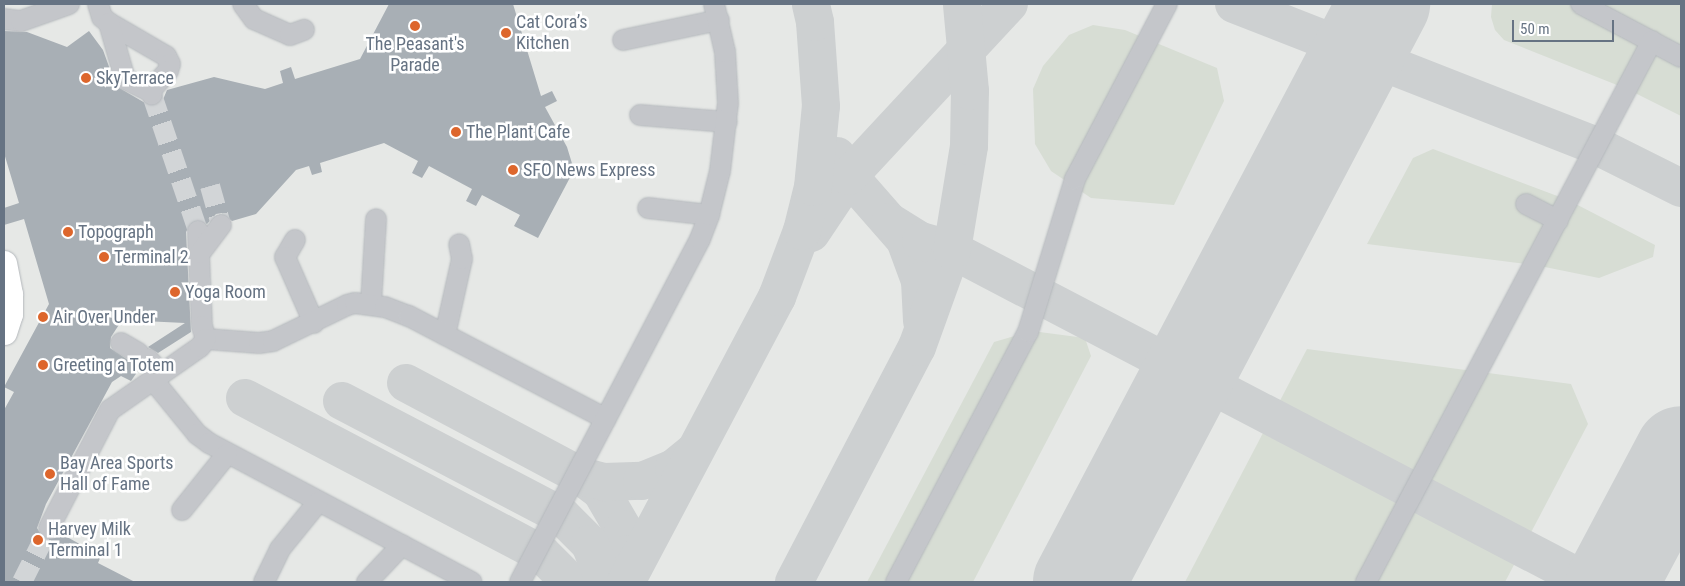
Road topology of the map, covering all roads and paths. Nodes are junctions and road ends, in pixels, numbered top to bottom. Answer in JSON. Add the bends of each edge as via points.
{"nodes":[{"id":1,"x":98,"y":4,"type":"edge"},
{"id":2,"x":243,"y":4,"type":"edge"},
{"id":3,"x":1167,"y":4,"type":"edge"},
{"id":4,"x":1580,"y":4,"type":"edge"},
{"id":5,"x":59,"y":5,"type":"edge"},
{"id":6,"x":717,"y":12,"type":"edge"},
{"id":7,"x":4,"y":20,"type":"edge"},
{"id":8,"x":109,"y":23,"type":"junction"},
{"id":9,"x":304,"y":30,"type":"dead end"},
{"id":10,"x":623,"y":40,"type":"dead end"},
{"id":11,"x":1652,"y":41,"type":"junction"},
{"id":12,"x":1681,"y":57,"type":"edge"},
{"id":13,"x":640,"y":115,"type":"dead end"},
{"id":14,"x":727,"y":122,"type":"junction"},
{"id":15,"x":1526,"y":204,"type":"dead end"},
{"id":16,"x":648,"y":208,"type":"dead end"},
{"id":17,"x":709,"y":215,"type":"junction"},
{"id":18,"x":376,"y":219,"type":"dead end"},
{"id":19,"x":1558,"y":220,"type":"junction"},
{"id":20,"x":221,"y":225,"type":"dead end"},
{"id":21,"x":198,"y":231,"type":"tunnel mouth"},
{"id":22,"x":294,"y":240,"type":"dead end"},
{"id":23,"x":459,"y":244,"type":"dead end"},
{"id":24,"x":200,"y":253,"type":"junction"},
{"id":25,"x":4,"y":263,"type":"edge"},
{"id":26,"x":371,"y":304,"type":"junction"},
{"id":27,"x":314,"y":323,"type":"junction"},
{"id":28,"x":4,"y":332,"type":"edge"},
{"id":29,"x":445,"y":335,"type":"junction"},
{"id":30,"x":206,"y":339,"type":"junction"},
{"id":31,"x":136,"y":352,"type":"dead end"},
{"id":32,"x":157,"y":377,"type":"junction"},
{"id":33,"x":606,"y":419,"type":"junction"},
{"id":34,"x":227,"y":454,"type":"junction"},
{"id":35,"x":318,"y":502,"type":"junction"},
{"id":36,"x":182,"y":510,"type":"dead end"},
{"id":37,"x":49,"y":528,"type":"tunnel mouth"},
{"id":38,"x":402,"y":546,"type":"junction"},
{"id":39,"x":264,"y":582,"type":"edge"},
{"id":40,"x":367,"y":582,"type":"edge"},
{"id":41,"x":472,"y":582,"type":"edge"},
{"id":42,"x":520,"y":582,"type":"edge"},
{"id":43,"x":896,"y":582,"type":"edge"},
{"id":44,"x":1366,"y":582,"type":"edge"}],
"edges":[{"from":1,"to":8,"type":"lane","via":[[102,17]]},
{"from":2,"to":9,"type":"lane","via":[[254,18],[290,35]]},
{"from":3,"to":43,"type":"lane","via":[[1075,179],[1028,332]]},
{"from":4,"to":11,"type":"lane"},
{"from":5,"to":7,"type":"lane","via":[[21,21]]},
{"from":6,"to":10,"type":"lane"},
{"from":6,"to":14,"type":"lane","via":[[727,78]]},
{"from":8,"to":8,"type":"lane","via":[[125,79],[151,93],[168,71],[170,64],[166,56]]},
{"from":11,"to":12,"type":"lane"},
{"from":11,"to":19,"type":"lane"},
{"from":13,"to":14,"type":"lane"},
{"from":14,"to":17,"type":"lane"},
{"from":15,"to":19,"type":"lane"},
{"from":16,"to":17,"type":"lane"},
{"from":17,"to":33,"type":"lane","via":[[700,239]]},
{"from":18,"to":26,"type":"lane"},
{"from":19,"to":44,"type":"lane"},
{"from":20,"to":24,"type":"lane"},
{"from":21,"to":24,"type":"lane"},
{"from":22,"to":27,"type":"lane","via":[[285,257]]},
{"from":23,"to":29,"type":"lane","via":[[462,259]]},
{"from":24,"to":30,"type":"lane","via":[[202,326]]},
{"from":25,"to":28,"type":"main road","via":[[10,314]]},
{"from":26,"to":27,"type":"lane","via":[[346,305]]},
{"from":26,"to":29,"type":"lane","via":[[409,316]]},
{"from":27,"to":30,"type":"lane","via":[[274,341]]},
{"from":29,"to":33,"type":"lane"},
{"from":30,"to":32,"type":"lane","via":[[200,347]]},
{"from":31,"to":32,"type":"lane"},
{"from":32,"to":34,"type":"lane","via":[[197,434]]},
{"from":32,"to":37,"type":"lane","via":[[110,410]]},
{"from":33,"to":42,"type":"lane"},
{"from":34,"to":35,"type":"lane"},
{"from":34,"to":36,"type":"lane"},
{"from":35,"to":38,"type":"lane"},
{"from":35,"to":39,"type":"lane","via":[[280,549]]},
{"from":38,"to":40,"type":"lane"},
{"from":38,"to":41,"type":"lane"}]}
